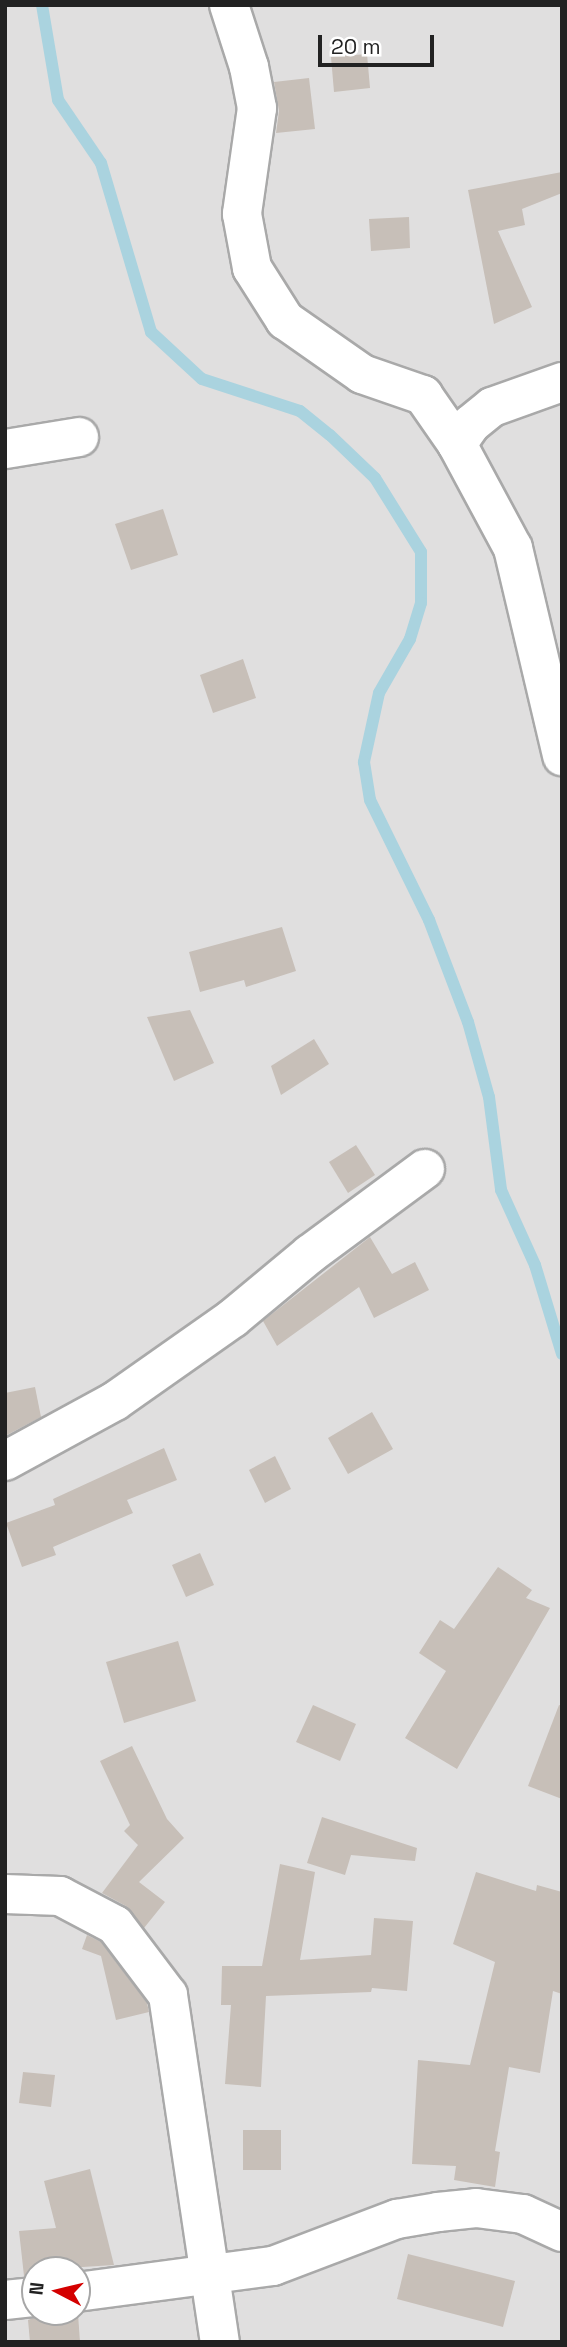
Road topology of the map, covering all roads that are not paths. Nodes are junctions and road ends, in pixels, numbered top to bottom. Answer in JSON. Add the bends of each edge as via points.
{"nodes":[{"id":1,"x":229,"y":5,"type":"edge"},
{"id":2,"x":562,"y":382,"type":"edge"},
{"id":3,"x":79,"y":437,"type":"dead end"},
{"id":4,"x":457,"y":444,"type":"junction"},
{"id":5,"x":5,"y":449,"type":"edge"},
{"id":6,"x":562,"y":756,"type":"edge"},
{"id":7,"x":425,"y":1169,"type":"dead end"},
{"id":8,"x":5,"y":1461,"type":"edge"},
{"id":9,"x":5,"y":1894,"type":"edge"},
{"id":10,"x":562,"y":2232,"type":"edge"},
{"id":11,"x":209,"y":2275,"type":"junction"},
{"id":12,"x":91,"y":2290,"type":"edge"},
{"id":13,"x":220,"y":2342,"type":"edge"}],
"edges":[{"from":1,"to":4,"type":"street","via":[[257,108],[242,214],[252,268],[285,320],[362,374],[423,395]]},
{"from":2,"to":4,"type":"street","via":[[492,407],[471,424]]},
{"from":3,"to":5,"type":"street"},
{"from":4,"to":6,"type":"street","via":[[513,548]]},
{"from":7,"to":8,"type":"street","via":[[233,1318],[115,1401]]},
{"from":9,"to":11,"type":"street","via":[[60,1896],[115,1925],[168,1995]]},
{"from":10,"to":11,"type":"street","via":[[523,2214],[476,2208],[438,2212],[397,2219],[273,2266]]},
{"from":11,"to":12,"type":"street"},
{"from":11,"to":13,"type":"street"}]}
